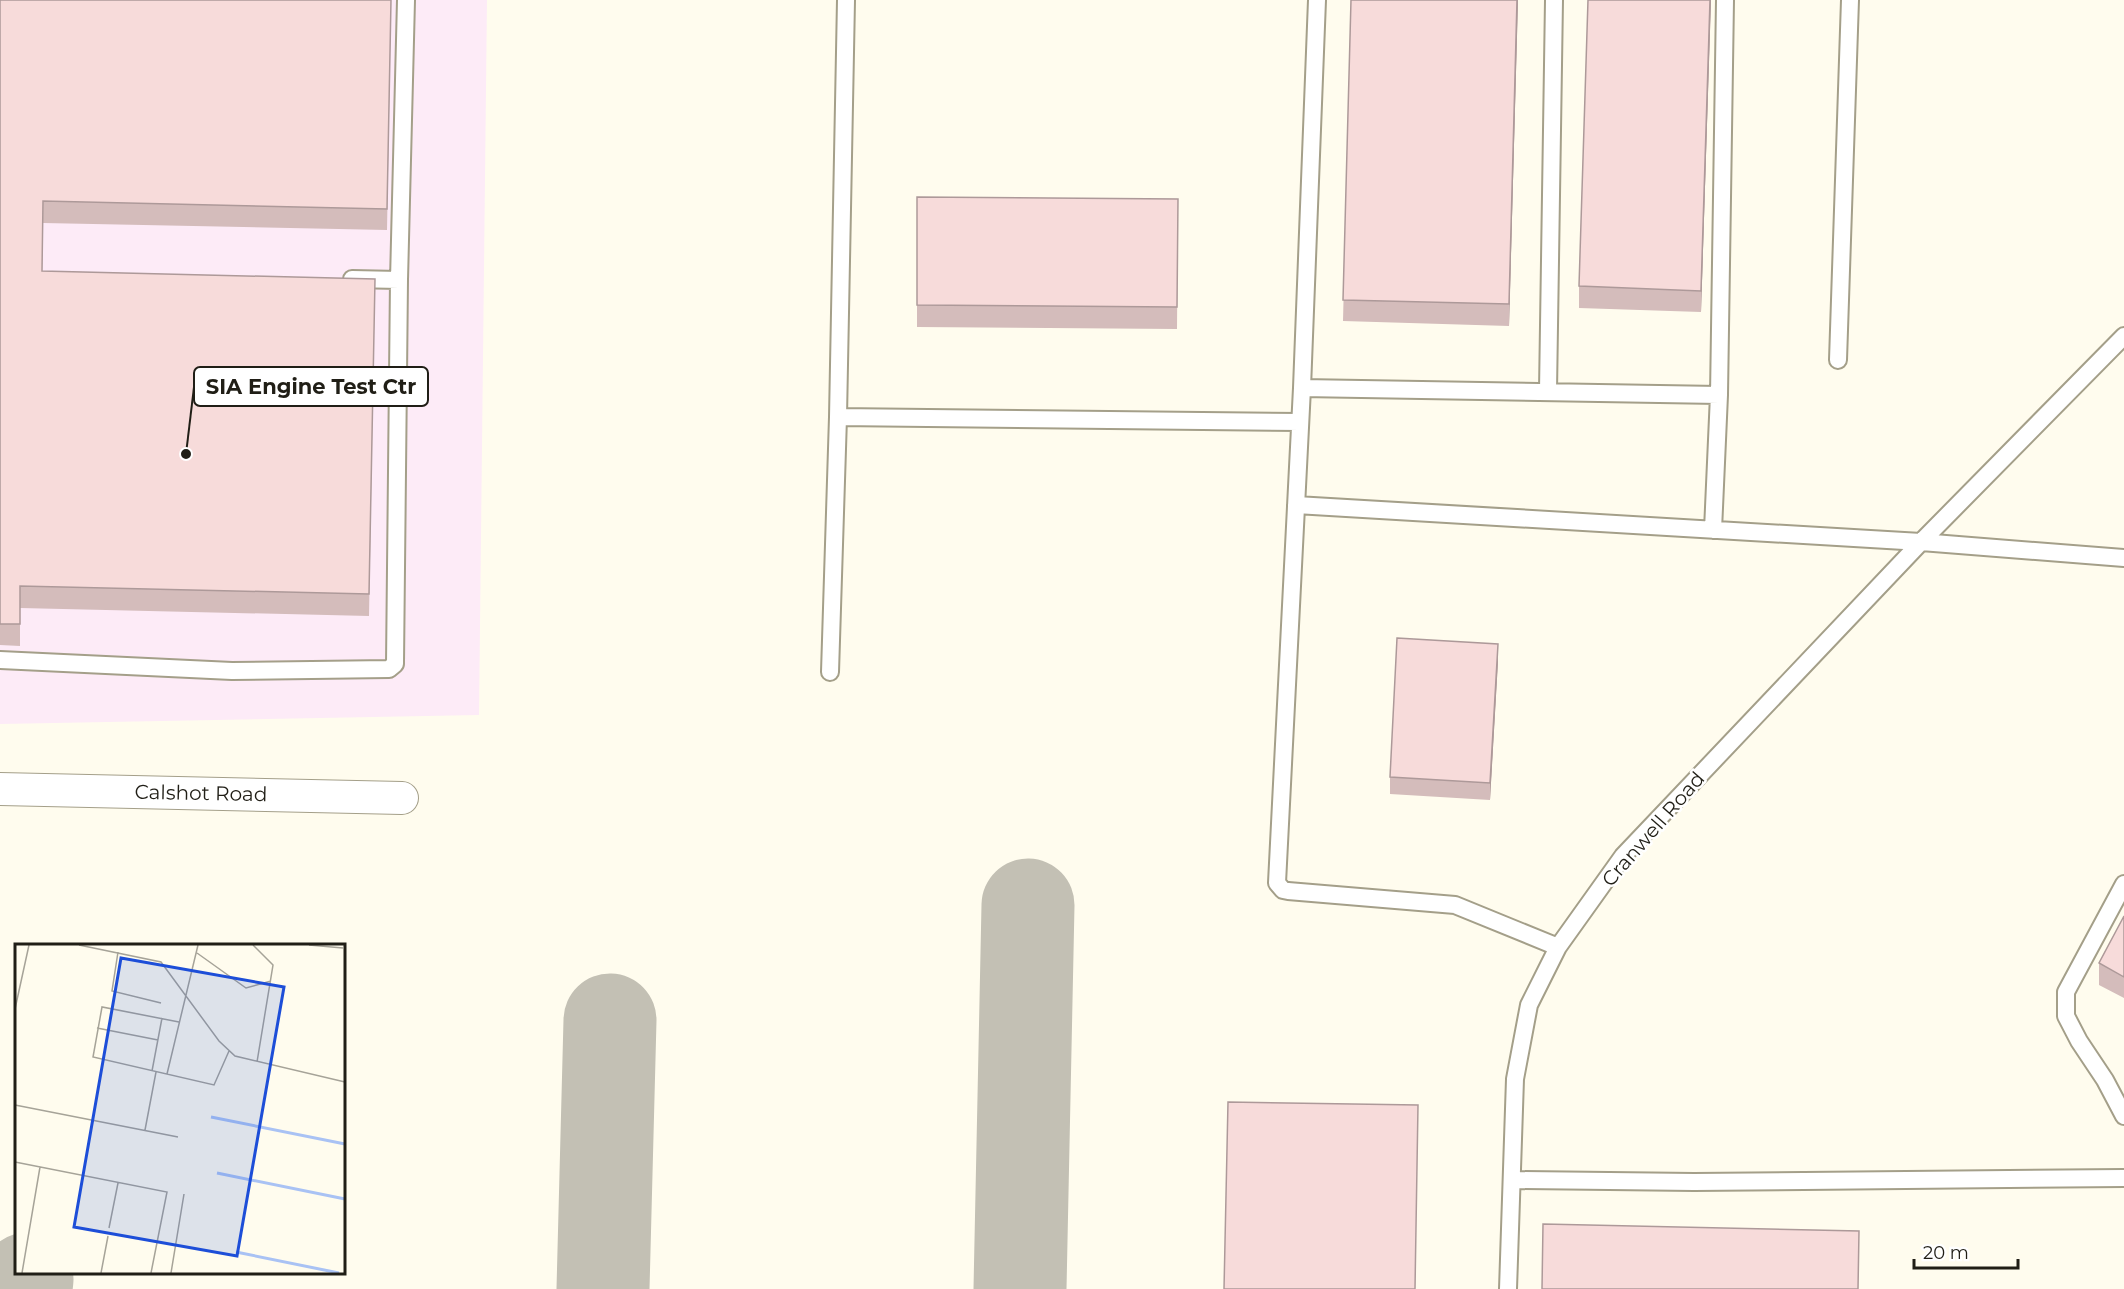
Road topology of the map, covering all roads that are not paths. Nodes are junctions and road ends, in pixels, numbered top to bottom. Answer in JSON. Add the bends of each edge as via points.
{"nodes":[{"id":1,"x":406,"y":0,"type":"edge"},
{"id":2,"x":846,"y":0,"type":"edge"},
{"id":3,"x":1317,"y":0,"type":"edge"},
{"id":4,"x":1554,"y":0,"type":"edge"},
{"id":5,"x":1725,"y":0,"type":"edge"},
{"id":6,"x":1850,"y":0,"type":"edge"},
{"id":7,"x":340,"y":279,"type":"edge"},
{"id":8,"x":399,"y":280,"type":"junction"},
{"id":9,"x":2124,"y":336,"type":"edge"},
{"id":10,"x":1838,"y":360,"type":"dead end"},
{"id":11,"x":1302,"y":388,"type":"junction"},
{"id":12,"x":1548,"y":391,"type":"junction"},
{"id":13,"x":1719,"y":394,"type":"junction"},
{"id":14,"x":838,"y":417,"type":"junction"},
{"id":15,"x":1300,"y":422,"type":"junction"},
{"id":16,"x":1296,"y":504,"type":"junction"},
{"id":17,"x":1713,"y":530,"type":"junction"},
{"id":18,"x":1921,"y":542,"type":"junction"},
{"id":19,"x":2124,"y":558,"type":"edge"},
{"id":20,"x":0,"y":660,"type":"edge"},
{"id":21,"x":830,"y":672,"type":"dead end"},
{"id":22,"x":0,"y":789,"type":"edge"},
{"id":23,"x":402,"y":798,"type":"dead end"},
{"id":24,"x":2124,"y":884,"type":"edge"},
{"id":25,"x":1558,"y":947,"type":"junction"},
{"id":26,"x":2124,"y":1116,"type":"edge"},
{"id":27,"x":2124,"y":1178,"type":"edge"},
{"id":28,"x":1513,"y":1180,"type":"junction"},
{"id":29,"x":1508,"y":1289,"type":"edge"}],
"edges":[{"from":1,"to":8,"type":"lane"},
{"from":2,"to":14,"type":"lane"},
{"from":3,"to":11,"type":"lane"},
{"from":4,"to":12,"type":"lane"},
{"from":5,"to":13,"type":"lane"},
{"from":6,"to":10,"type":"lane"},
{"from":7,"to":8,"type":"lane"},
{"from":8,"to":20,"type":"lane","via":[[395,664],[389,669],[232,671]]},
{"from":9,"to":18,"type":"lane","name":"Cranwell Road"},
{"from":11,"to":12,"type":"lane"},
{"from":11,"to":15,"type":"lane"},
{"from":12,"to":13,"type":"lane"},
{"from":13,"to":17,"type":"lane"},
{"from":14,"to":15,"type":"lane"},
{"from":14,"to":21,"type":"lane"},
{"from":15,"to":16,"type":"lane"},
{"from":16,"to":17,"type":"lane"},
{"from":16,"to":25,"type":"lane","via":[[1279,887],[1288,891],[1455,905]]},
{"from":17,"to":18,"type":"lane"},
{"from":18,"to":19,"type":"lane"},
{"from":18,"to":25,"type":"lane","name":"Cranwell Road","via":[[1623,856]]},
{"from":22,"to":23,"type":"street","name":"Calshot Road"},
{"from":24,"to":26,"type":"lane","via":[[2066,992],[2066,1016]]},
{"from":25,"to":28,"type":"lane","name":"Cranwell Road","via":[[1529,1005],[1515,1078]]},
{"from":27,"to":28,"type":"lane"},
{"from":28,"to":29,"type":"lane","name":"Cranwell Road"}]}
